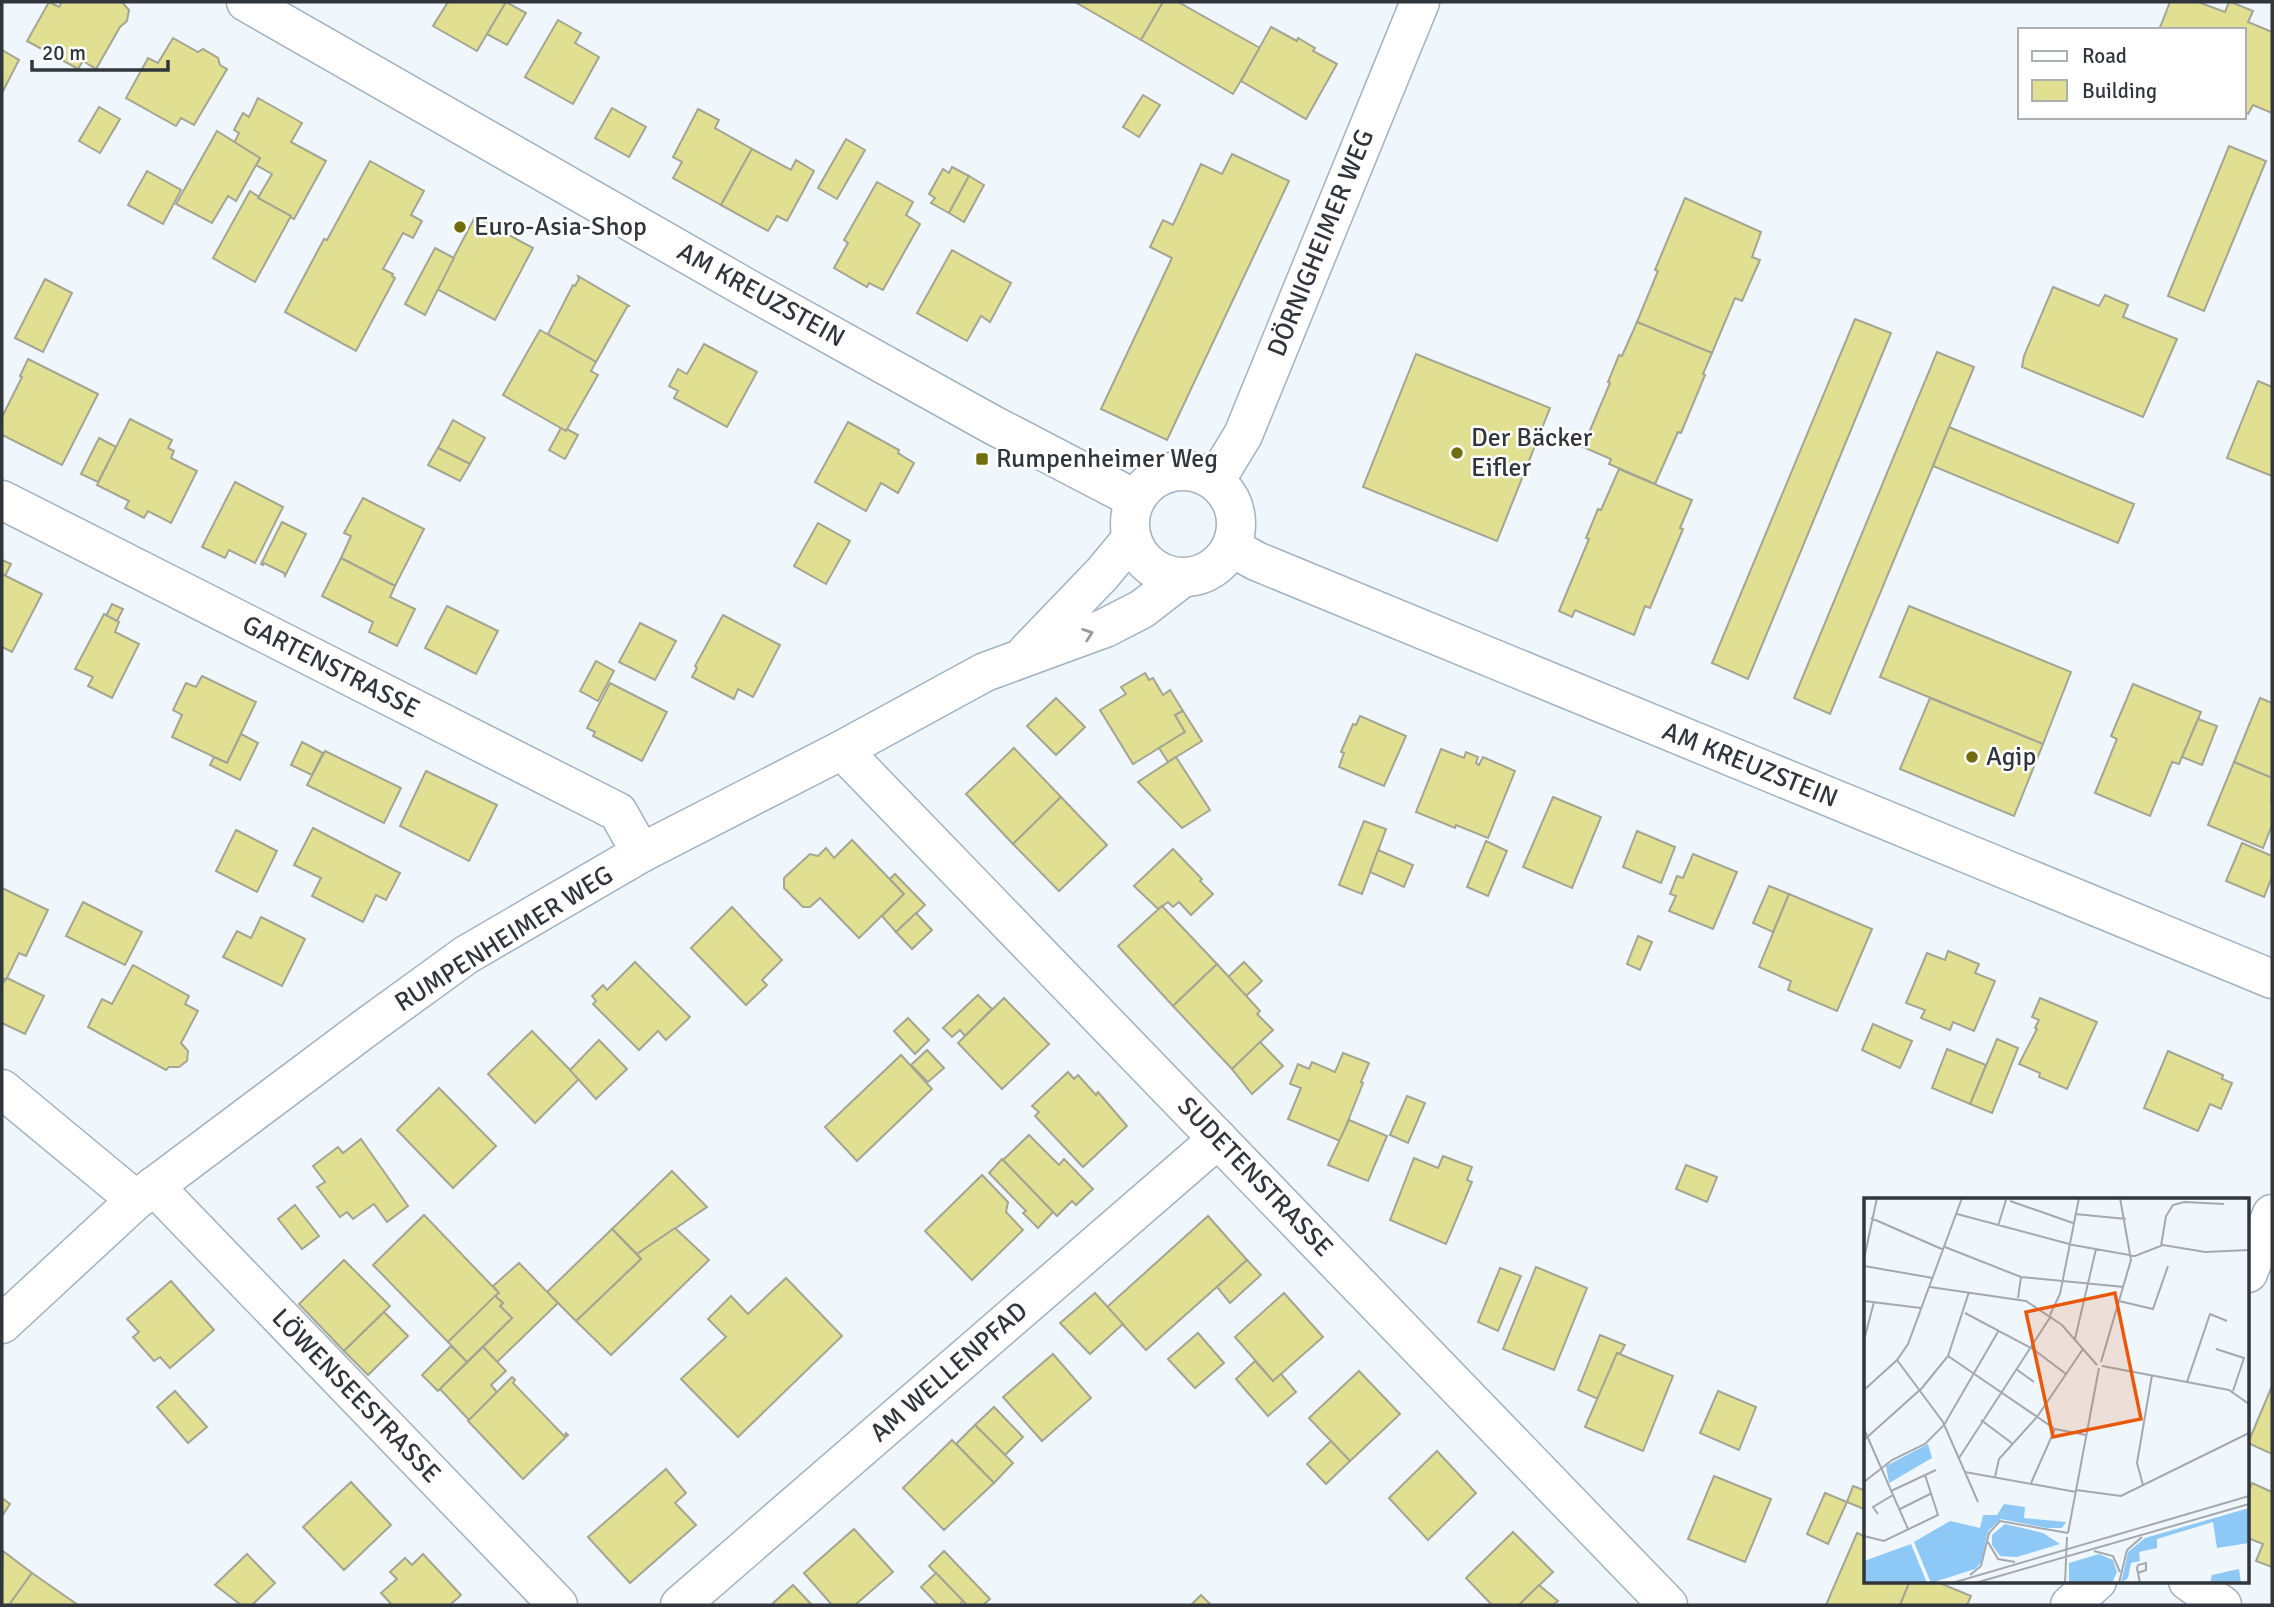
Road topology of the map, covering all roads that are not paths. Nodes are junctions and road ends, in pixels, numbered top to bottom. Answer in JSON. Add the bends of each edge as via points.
{"nodes":[{"id":1,"x":246,"y":2,"type":"edge"},
{"id":2,"x":1420,"y":2,"type":"edge"},
{"id":3,"x":1215,"y":481,"type":"junction"},
{"id":4,"x":1135,"y":499,"type":"junction"},
{"id":5,"x":2,"y":500,"type":"edge"},
{"id":6,"x":1131,"y":539,"type":"junction"},
{"id":7,"x":1231,"y":547,"type":"junction"},
{"id":8,"x":1182,"y":578,"type":"junction"},
{"id":9,"x":1024,"y":656,"type":"junction"},
{"id":10,"x":842,"y":750,"type":"junction"},
{"id":11,"x":641,"y":853,"type":"junction"},
{"id":12,"x":2272,"y":979,"type":"edge"},
{"id":13,"x":2,"y":1089,"type":"edge"},
{"id":14,"x":1218,"y":1139,"type":"junction"},
{"id":15,"x":145,"y":1193,"type":"junction"},
{"id":16,"x":2272,"y":1214,"type":"edge"},
{"id":17,"x":2250,"y":1268,"type":"edge"},
{"id":18,"x":2,"y":1324,"type":"edge"},
{"id":19,"x":2096,"y":1582,"type":"edge"},
{"id":20,"x":2189,"y":1582,"type":"edge"},
{"id":21,"x":558,"y":1605,"type":"edge"},
{"id":22,"x":681,"y":1605,"type":"edge"},
{"id":23,"x":1668,"y":1605,"type":"edge"},
{"id":24,"x":2070,"y":1605,"type":"edge"},
{"id":25,"x":2222,"y":1605,"type":"edge"}],
"edges":[{"from":1,"to":4,"type":"street","name":"AM KREUZSTEIN","via":[[757,294]]},
{"from":2,"to":3,"type":"street","name":"DÖRNIGHEIMER WEG","via":[[1243,435]]},
{"from":3,"to":4,"type":"street","via":[[1198,472],[1177,471],[1158,477]]},
{"from":3,"to":7,"type":"street","via":[[1229,497],[1236,516]]},
{"from":4,"to":6,"type":"street","via":[[1129,523]]},
{"from":5,"to":11,"type":"street","name":"GARTENSTRASSE","via":[[618,812]]},
{"from":6,"to":8,"type":"street","via":[[1149,566]]},
{"from":6,"to":9,"type":"street","name":"RUMPENHEIMER WEG"},
{"from":7,"to":8,"type":"street","via":[[1214,567]]},
{"from":7,"to":12,"type":"street","name":"AM KREUZSTEIN"},
{"from":9,"to":8,"type":"street","name":"RUMPENHEIMER WEG","one_way":true,"via":[[1105,628],[1142,609]]},
{"from":9,"to":10,"type":"street","name":"RUMPENHEIMER WEG","via":[[985,671]]},
{"from":10,"to":11,"type":"street","name":"RUMPENHEIMER WEG"},
{"from":10,"to":14,"type":"street","name":"SUDETENSTRASSE"},
{"from":11,"to":15,"type":"street","name":"RUMPENHEIMER WEG","via":[[466,956]]},
{"from":13,"to":15,"type":"street","name":"LÖWENSEESTRASSE"},
{"from":14,"to":22,"type":"street","name":"AM WELLENPFAD"},
{"from":14,"to":23,"type":"street","name":"SUDETENSTRASSE"},
{"from":15,"to":18,"type":"street","name":"RUMPENHEIMER WEG"},
{"from":15,"to":21,"type":"street","name":"LÖWENSEESTRASSE"},
{"from":16,"to":17,"type":"street"},
{"from":19,"to":24,"type":"street"},
{"from":20,"to":25,"type":"street"}]}
